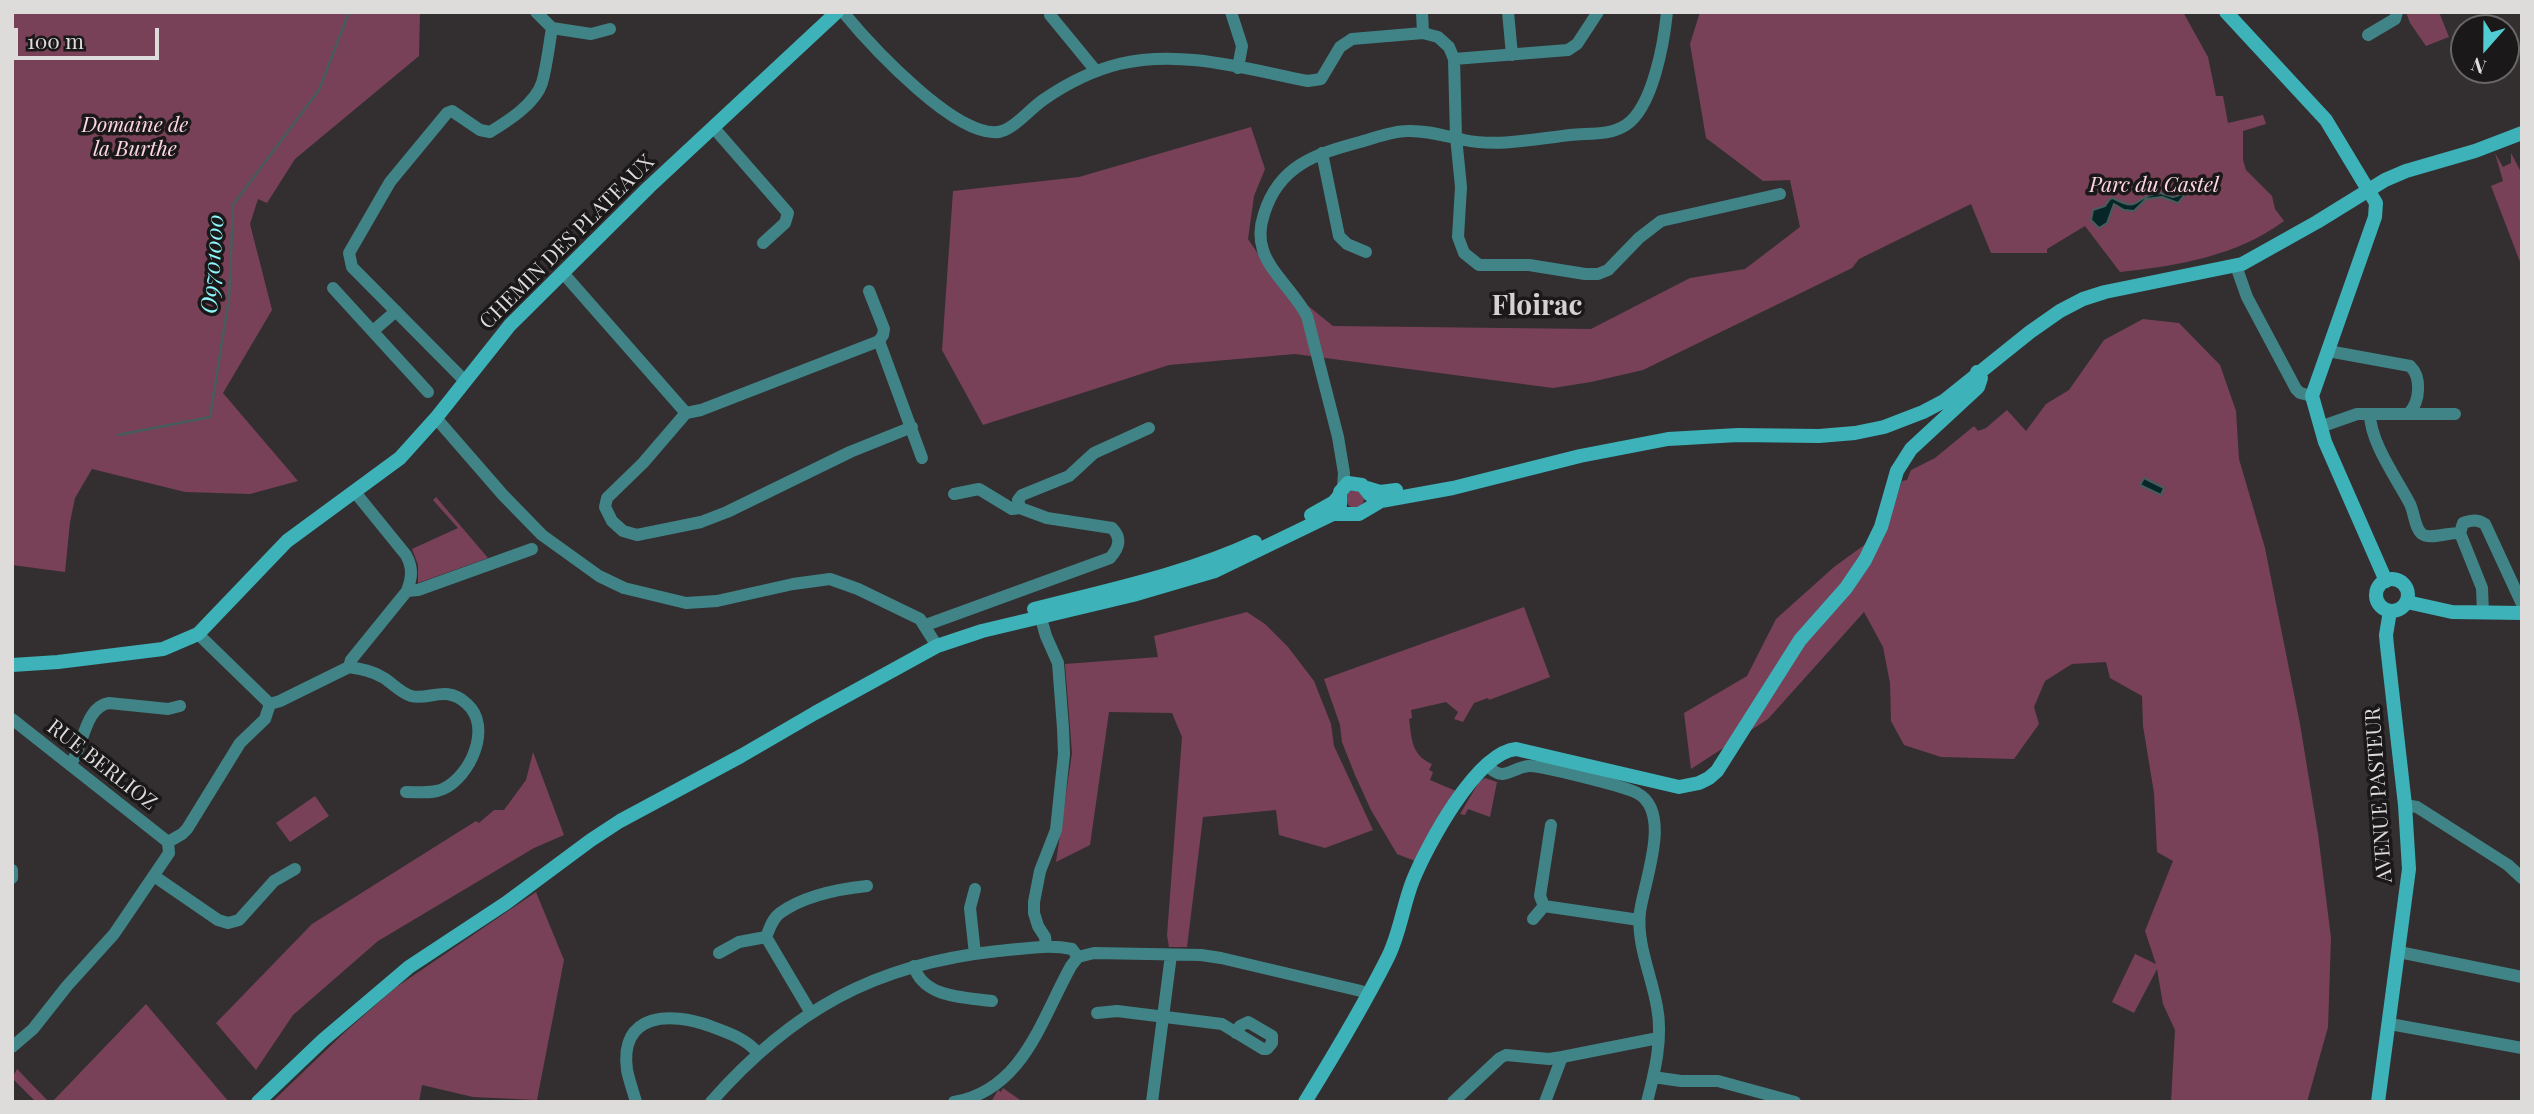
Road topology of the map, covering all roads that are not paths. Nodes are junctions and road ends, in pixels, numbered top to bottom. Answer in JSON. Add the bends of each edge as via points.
{"nodes":[{"id":1,"x":536,"y":12,"type":"edge"},
{"id":2,"x":837,"y":12,"type":"edge"},
{"id":3,"x":843,"y":12,"type":"edge"},
{"id":4,"x":1231,"y":12,"type":"edge"},
{"id":5,"x":1422,"y":12,"type":"edge"},
{"id":6,"x":1508,"y":12,"type":"edge"},
{"id":7,"x":1598,"y":12,"type":"edge"},
{"id":8,"x":1667,"y":12,"type":"edge"},
{"id":9,"x":2226,"y":12,"type":"edge"},
{"id":10,"x":2397,"y":12,"type":"edge"},
{"id":11,"x":1050,"y":15,"type":"dead end"},
{"id":12,"x":552,"y":27,"type":"junction"},
{"id":13,"x":610,"y":29,"type":"dead end"},
{"id":14,"x":1423,"y":33,"type":"junction"},
{"id":15,"x":2368,"y":35,"type":"dead end"},
{"id":16,"x":1512,"y":55,"type":"junction"},
{"id":17,"x":1454,"y":59,"type":"junction"},
{"id":18,"x":1238,"y":68,"type":"junction"},
{"id":19,"x":1096,"y":71,"type":"junction"},
{"id":20,"x":713,"y":127,"type":"junction"},
{"id":21,"x":2522,"y":133,"type":"edge"},
{"id":22,"x":1456,"y":137,"type":"junction"},
{"id":23,"x":1322,"y":153,"type":"junction"},
{"id":24,"x":2370,"y":190,"type":"junction"},
{"id":25,"x":1780,"y":194,"type":"dead end"},
{"id":26,"x":763,"y":243,"type":"dead end"},
{"id":27,"x":1366,"y":252,"type":"dead end"},
{"id":28,"x":2236,"y":266,"type":"junction"},
{"id":29,"x":563,"y":273,"type":"junction"},
{"id":30,"x":333,"y":288,"type":"dead end"},
{"id":31,"x":869,"y":290,"type":"dead end"},
{"id":32,"x":396,"y":312,"type":"junction"},
{"id":33,"x":373,"y":331,"type":"junction"},
{"id":34,"x":879,"y":341,"type":"junction"},
{"id":35,"x":2328,"y":351,"type":"junction"},
{"id":36,"x":1977,"y":372,"type":"junction"},
{"id":37,"x":465,"y":381,"type":"junction"},
{"id":38,"x":428,"y":392,"type":"dead end"},
{"id":39,"x":2312,"y":396,"type":"junction"},
{"id":40,"x":686,"y":413,"type":"junction"},
{"id":41,"x":2409,"y":413,"type":"junction"},
{"id":42,"x":2370,"y":414,"type":"junction"},
{"id":43,"x":2455,"y":414,"type":"dead end"},
{"id":44,"x":436,"y":418,"type":"junction"},
{"id":45,"x":912,"y":427,"type":"junction"},
{"id":46,"x":2320,"y":427,"type":"junction"},
{"id":47,"x":1149,"y":428,"type":"dead end"},
{"id":48,"x":1338,"y":437,"type":"junction"},
{"id":49,"x":922,"y":458,"type":"dead end"},
{"id":50,"x":1364,"y":486,"type":"junction"},
{"id":51,"x":354,"y":491,"type":"junction"},
{"id":52,"x":1341,"y":492,"type":"junction"},
{"id":53,"x":954,"y":494,"type":"dead end"},
{"id":54,"x":1020,"y":508,"type":"junction"},
{"id":55,"x":1368,"y":508,"type":"junction"},
{"id":56,"x":1348,"y":513,"type":"junction"},
{"id":57,"x":2459,"y":533,"type":"junction"},
{"id":58,"x":532,"y":548,"type":"dead end"},
{"id":59,"x":2386,"y":580,"type":"junction"},
{"id":60,"x":407,"y":591,"type":"junction"},
{"id":61,"x":2407,"y":601,"type":"junction"},
{"id":62,"x":2522,"y":604,"type":"edge"},
{"id":63,"x":2390,"y":611,"type":"junction"},
{"id":64,"x":1039,"y":612,"type":"junction"},
{"id":65,"x":2483,"y":613,"type":"junction"},
{"id":66,"x":2522,"y":613,"type":"edge"},
{"id":67,"x":926,"y":625,"type":"junction"},
{"id":68,"x":198,"y":635,"type":"junction"},
{"id":69,"x":935,"y":642,"type":"junction"},
{"id":70,"x":12,"y":665,"type":"edge"},
{"id":71,"x":348,"y":667,"type":"junction"},
{"id":72,"x":270,"y":704,"type":"junction"},
{"id":73,"x":180,"y":706,"type":"dead end"},
{"id":74,"x":12,"y":719,"type":"edge"},
{"id":75,"x":1486,"y":764,"type":"junction"},
{"id":76,"x":70,"y":765,"type":"junction"},
{"id":77,"x":406,"y":792,"type":"dead end"},
{"id":78,"x":2405,"y":806,"type":"junction"},
{"id":79,"x":1551,"y":825,"type":"dead end"},
{"id":80,"x":168,"y":842,"type":"junction"},
{"id":81,"x":295,"y":869,"type":"dead end"},
{"id":82,"x":12,"y":870,"type":"edge"},
{"id":83,"x":154,"y":876,"type":"junction"},
{"id":84,"x":12,"y":877,"type":"edge"},
{"id":85,"x":2522,"y":878,"type":"edge"},
{"id":86,"x":867,"y":886,"type":"dead end"},
{"id":87,"x":975,"y":890,"type":"dead end"},
{"id":88,"x":1544,"y":905,"type":"junction"},
{"id":89,"x":1533,"y":919,"type":"dead end"},
{"id":90,"x":1639,"y":920,"type":"junction"},
{"id":91,"x":766,"y":937,"type":"junction"},
{"id":92,"x":1046,"y":946,"type":"junction"},
{"id":93,"x":719,"y":953,"type":"dead end"},
{"id":94,"x":2399,"y":953,"type":"junction"},
{"id":95,"x":975,"y":954,"type":"junction"},
{"id":96,"x":1171,"y":956,"type":"junction"},
{"id":97,"x":1078,"y":957,"type":"junction"},
{"id":98,"x":914,"y":966,"type":"junction"},
{"id":99,"x":2522,"y":977,"type":"edge"},
{"id":100,"x":1367,"y":994,"type":"junction"},
{"id":101,"x":992,"y":1001,"type":"dead end"},
{"id":102,"x":811,"y":1013,"type":"junction"},
{"id":103,"x":1097,"y":1013,"type":"dead end"},
{"id":104,"x":1163,"y":1016,"type":"junction"},
{"id":105,"x":2390,"y":1024,"type":"junction"},
{"id":106,"x":1236,"y":1033,"type":"dead end"},
{"id":107,"x":1658,"y":1038,"type":"junction"},
{"id":108,"x":12,"y":1047,"type":"edge"},
{"id":109,"x":2522,"y":1048,"type":"edge"},
{"id":110,"x":757,"y":1052,"type":"junction"},
{"id":111,"x":1562,"y":1057,"type":"junction"},
{"id":112,"x":1653,"y":1077,"type":"junction"},
{"id":113,"x":258,"y":1102,"type":"edge"},
{"id":114,"x":636,"y":1102,"type":"edge"},
{"id":115,"x":711,"y":1102,"type":"edge"},
{"id":116,"x":954,"y":1102,"type":"edge"},
{"id":117,"x":1152,"y":1102,"type":"edge"},
{"id":118,"x":1305,"y":1102,"type":"edge"},
{"id":119,"x":1453,"y":1102,"type":"edge"},
{"id":120,"x":1545,"y":1102,"type":"edge"},
{"id":121,"x":1647,"y":1102,"type":"edge"},
{"id":122,"x":1795,"y":1102,"type":"edge"},
{"id":123,"x":2378,"y":1102,"type":"edge"}],
"edges":[{"from":1,"to":12,"type":"street"},
{"from":2,"to":20,"type":"street","name":"CHEMIN DES PLATEAUX"},
{"from":3,"to":19,"type":"street","via":[[917,90],[979,130],[1006,130],[1044,100]]},
{"from":4,"to":18,"type":"street","via":[[1242,46]]},
{"from":5,"to":14,"type":"street"},
{"from":6,"to":16,"type":"street"},
{"from":7,"to":16,"type":"street","via":[[1568,50]]},
{"from":8,"to":22,"type":"street","via":[[1659,64],[1641,108],[1626,125],[1597,134],[1520,142]]},
{"from":9,"to":24,"type":"street","via":[[2326,120]]},
{"from":10,"to":15,"type":"street","via":[[2395,19]]},
{"from":11,"to":19,"type":"street"},
{"from":12,"to":13,"type":"street","via":[[591,34]]},
{"from":12,"to":32,"type":"street","via":[[537,94],[490,132],[452,111],[447,113],[390,182],[353,246],[352,267]]},
{"from":14,"to":17,"type":"street","via":[[1449,47]]},
{"from":14,"to":18,"type":"street","via":[[1352,38],[1340,47],[1321,79],[1308,82]]},
{"from":16,"to":17,"type":"street"},
{"from":17,"to":22,"type":"street"},
{"from":18,"to":19,"type":"street","via":[[1167,57]]},
{"from":20,"to":26,"type":"street","via":[[788,213],[785,223]]},
{"from":20,"to":29,"type":"street","name":"CHEMIN DES PLATEAUX"},
{"from":21,"to":24,"type":"street","via":[[2406,171]]},
{"from":22,"to":23,"type":"street","via":[[1406,131]]},
{"from":22,"to":25,"type":"street","via":[[1461,187],[1458,237],[1464,253],[1479,265],[1529,265],[1598,274],[1661,221]]},
{"from":23,"to":27,"type":"street","via":[[1339,236]]},
{"from":23,"to":48,"type":"street","via":[[1299,165],[1273,191],[1260,233],[1268,261],[1307,316]]},
{"from":24,"to":28,"type":"street"},
{"from":24,"to":35,"type":"street","via":[[2377,206],[2375,217]]},
{"from":28,"to":36,"type":"street","via":[[2083,299]]},
{"from":28,"to":39,"type":"street","via":[[2247,297],[2296,389]]},
{"from":29,"to":37,"type":"street","name":"CHEMIN DES PLATEAUX","via":[[510,325]]},
{"from":29,"to":40,"type":"street"},
{"from":30,"to":33,"type":"street"},
{"from":31,"to":34,"type":"street","via":[[884,329]]},
{"from":32,"to":33,"type":"street"},
{"from":32,"to":37,"type":"street"},
{"from":33,"to":38,"type":"street"},
{"from":34,"to":40,"type":"street"},
{"from":34,"to":45,"type":"street"},
{"from":35,"to":39,"type":"street"},
{"from":35,"to":41,"type":"street","via":[[2410,366],[2418,377],[2416,403]]},
{"from":36,"to":50,"type":"street","via":[[1919,405],[1868,423],[1667,433],[1432,485],[1380,492]]},
{"from":36,"to":55,"type":"street","via":[[1964,386],[1923,412],[1870,430],[1819,436],[1668,439],[1381,501]]},
{"from":36,"to":75,"type":"street","via":[[1981,377],[1978,387],[1910,449],[1897,471],[1881,527],[1865,560],[1800,640],[1709,778],[1679,787],[1516,749]]},
{"from":37,"to":44,"type":"street","name":"CHEMIN DES PLATEAUX"},
{"from":39,"to":46,"type":"street"},
{"from":40,"to":45,"type":"street","via":[[607,498],[605,507],[623,531],[637,535],[701,522]]},
{"from":41,"to":42,"type":"street"},
{"from":41,"to":43,"type":"street"},
{"from":42,"to":46,"type":"street"},
{"from":42,"to":57,"type":"street","via":[[2370,424],[2410,504],[2417,529],[2428,537]]},
{"from":44,"to":51,"type":"street","name":"CHEMIN DES PLATEAUX","via":[[400,458]]},
{"from":44,"to":67,"type":"street","via":[[542,535],[624,588],[686,603],[830,579]]},
{"from":45,"to":49,"type":"street"},
{"from":46,"to":59,"type":"street"},
{"from":47,"to":54,"type":"street","via":[[1094,453],[1069,476],[1022,495]]},
{"from":48,"to":50,"type":"street","via":[[1352,473]]},
{"from":48,"to":52,"type":"street","via":[[1344,473]]},
{"from":50,"to":52,"type":"street","via":[[1355,482]]},
{"from":50,"to":55,"type":"street","via":[[1371,498]]},
{"from":51,"to":60,"type":"street","via":[[406,555],[411,565]]},
{"from":51,"to":68,"type":"street","name":"CHEMIN DES PLATEAUX","via":[[287,541]]},
{"from":52,"to":56,"type":"street","via":[[1340,506]]},
{"from":52,"to":64,"type":"street","via":[[1328,506],[1228,553]]},
{"from":53,"to":54,"type":"street","via":[[979,489],[1005,506]]},
{"from":54,"to":67,"type":"street","via":[[1047,518],[1112,528],[1118,534],[1117,550],[1110,558]]},
{"from":55,"to":56,"type":"street","via":[[1359,514]]},
{"from":56,"to":64,"type":"street","via":[[1333,514],[1215,571],[1133,595]]},
{"from":57,"to":62,"type":"street","via":[[2463,523],[2471,520],[2485,524]]},
{"from":57,"to":65,"type":"street","via":[[2482,588]]},
{"from":58,"to":60,"type":"street"},
{"from":59,"to":61,"type":"street","via":[[2402,582],[2408,591]]},
{"from":59,"to":63,"type":"street","via":[[2377,597]]},
{"from":60,"to":71,"type":"street"},
{"from":61,"to":63,"type":"street"},
{"from":61,"to":65,"type":"street","via":[[2452,612]]},
{"from":63,"to":78,"type":"street","name":"AVENUE PASTEUR","via":[[2386,646]]},
{"from":64,"to":69,"type":"street","via":[[980,623]]},
{"from":64,"to":92,"type":"street","via":[[1058,663],[1063,728],[1056,830],[1034,902]]},
{"from":65,"to":66,"type":"street"},
{"from":67,"to":69,"type":"street"},
{"from":68,"to":70,"type":"street","name":"CHEMIN DES PLATEAUX","via":[[163,649]]},
{"from":68,"to":72,"type":"street"},
{"from":69,"to":113,"type":"street","via":[[590,840],[410,967]]},
{"from":71,"to":72,"type":"street"},
{"from":71,"to":77,"type":"street","via":[[383,677],[411,696],[460,698],[474,712],[476,741],[461,777],[440,790]]},
{"from":72,"to":80,"type":"street","via":[[265,719],[233,753],[187,829]]},
{"from":73,"to":76,"type":"street","via":[[101,705],[92,714]]},
{"from":74,"to":76,"type":"street","name":"RUE BERLIOZ"},
{"from":75,"to":90,"type":"street","via":[[1502,774],[1532,766],[1629,789],[1646,799],[1657,825]]},
{"from":75,"to":100,"type":"street","via":[[1473,776],[1418,869],[1392,948]]},
{"from":76,"to":80,"type":"street","name":"RUE BERLIOZ"},
{"from":78,"to":85,"type":"street","via":[[2417,807]]},
{"from":78,"to":94,"type":"street","name":"AVENUE PASTEUR","via":[[2408,879]]},
{"from":79,"to":88,"type":"street","via":[[1540,896]]},
{"from":80,"to":83,"type":"street","via":[[169,853]]},
{"from":81,"to":83,"type":"street","via":[[274,881],[234,923],[218,920]]},
{"from":82,"to":84,"type":"street"},
{"from":83,"to":108,"type":"street","via":[[114,934],[33,1030]]},
{"from":86,"to":91,"type":"street","via":[[839,889],[780,913]]},
{"from":87,"to":95,"type":"street","via":[[970,908]]},
{"from":88,"to":89,"type":"street"},
{"from":88,"to":90,"type":"street"},
{"from":90,"to":107,"type":"street","via":[[1657,1007]]},
{"from":91,"to":93,"type":"street","via":[[739,942]]},
{"from":91,"to":102,"type":"street"},
{"from":92,"to":95,"type":"street"},
{"from":92,"to":97,"type":"street","via":[[1072,949]]},
{"from":94,"to":99,"type":"street"},
{"from":94,"to":105,"type":"street","name":"AVENUE PASTEUR"},
{"from":95,"to":98,"type":"street"},
{"from":96,"to":97,"type":"street","via":[[1094,953]]},
{"from":96,"to":100,"type":"street","via":[[1221,958]]},
{"from":96,"to":104,"type":"street"},
{"from":97,"to":116,"type":"street","via":[[1012,1072],[981,1095]]},
{"from":98,"to":101,"type":"street","via":[[921,982],[940,992]]},
{"from":98,"to":102,"type":"street","via":[[856,988]]},
{"from":100,"to":118,"type":"street"},
{"from":102,"to":110,"type":"street"},
{"from":103,"to":104,"type":"street"},
{"from":104,"to":106,"type":"street","via":[[1222,1024]]},
{"from":104,"to":117,"type":"street"},
{"from":105,"to":109,"type":"street"},
{"from":105,"to":123,"type":"street","name":"AVENUE PASTEUR"},
{"from":107,"to":111,"type":"street"},
{"from":107,"to":112,"type":"street"},
{"from":110,"to":114,"type":"street","via":[[748,1042],[693,1020],[651,1020],[637,1029],[629,1042],[627,1070]]},
{"from":110,"to":115,"type":"street"},
{"from":111,"to":119,"type":"street","via":[[1506,1055]]},
{"from":111,"to":120,"type":"street"},
{"from":112,"to":121,"type":"street"},
{"from":112,"to":122,"type":"street","via":[[1718,1081]]}]}
